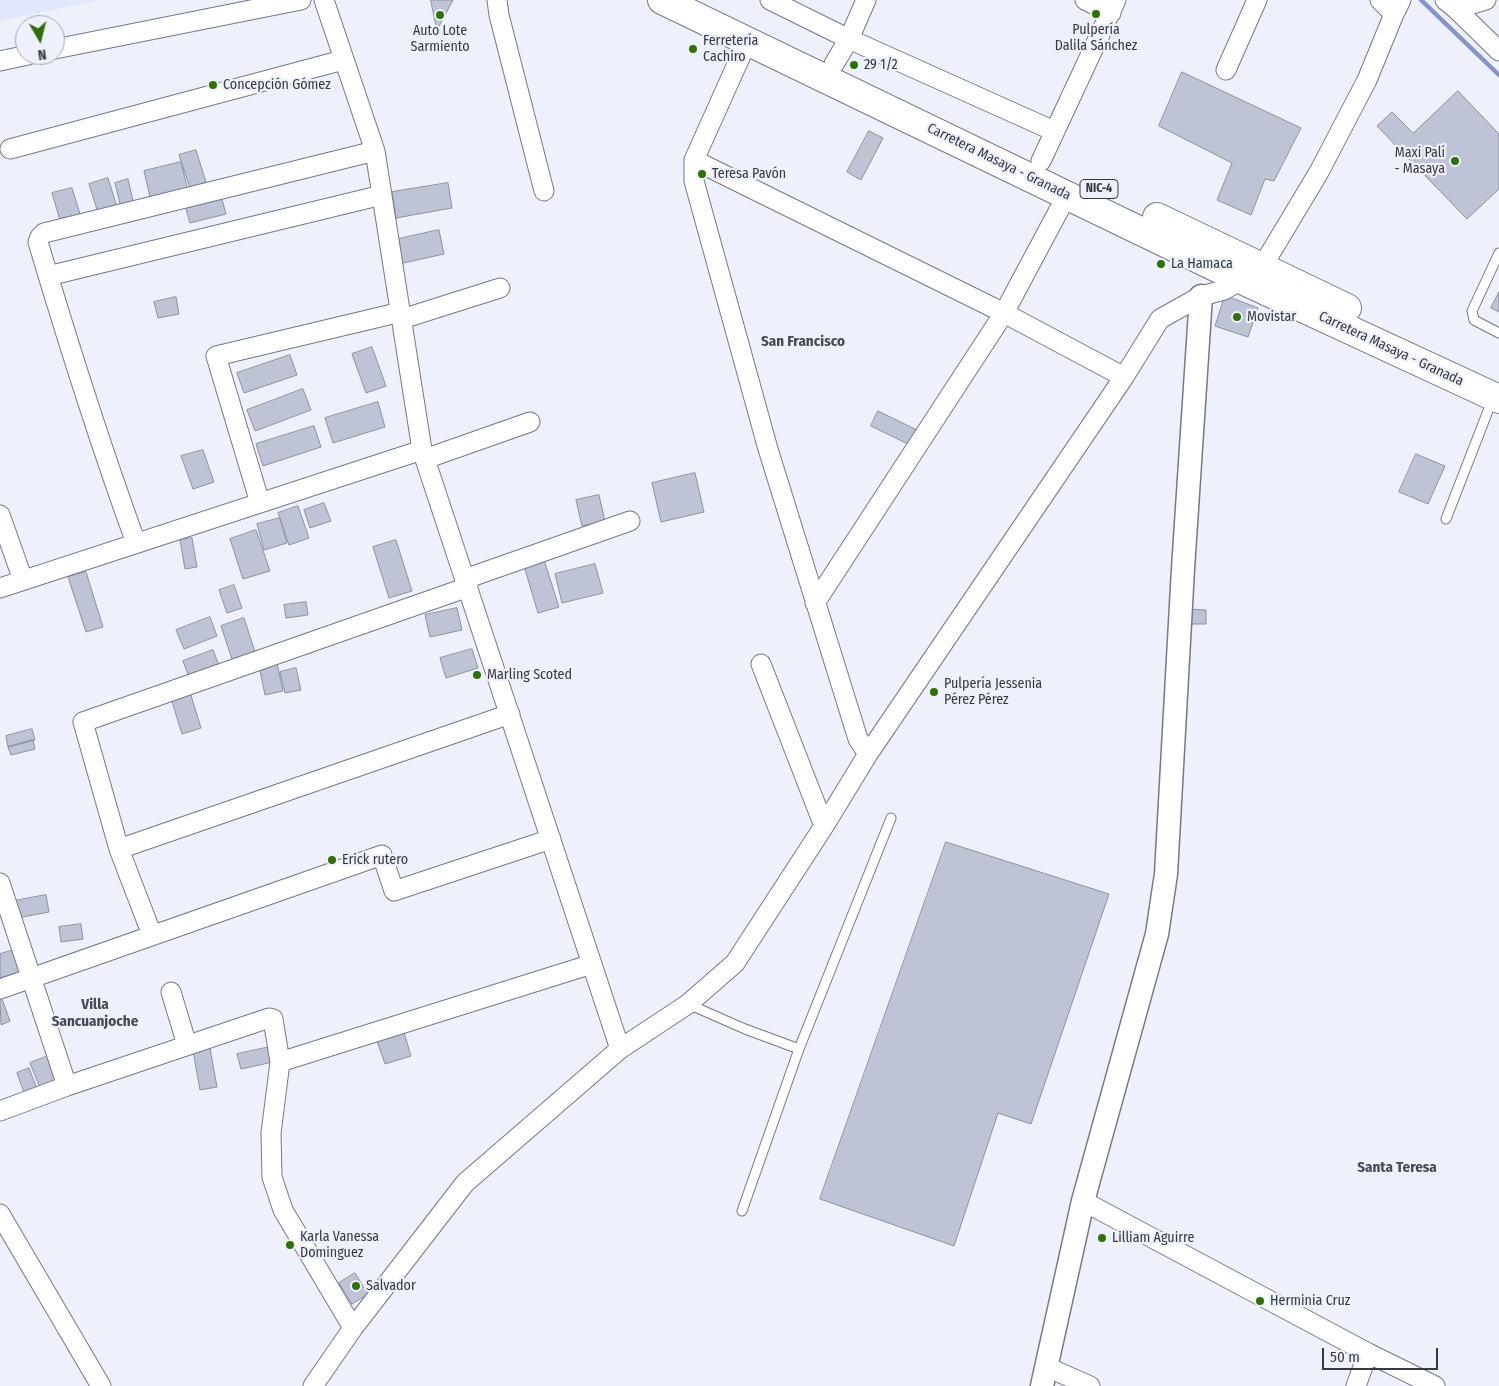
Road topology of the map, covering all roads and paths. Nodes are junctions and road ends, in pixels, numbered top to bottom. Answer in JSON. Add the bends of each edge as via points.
{"nodes":[{"id":1,"x":300,"y":0,"type":"edge"},
{"id":2,"x":324,"y":0,"type":"edge"},
{"id":3,"x":497,"y":0,"type":"edge"},
{"id":4,"x":662,"y":0,"type":"edge"},
{"id":5,"x":698,"y":0,"type":"edge"},
{"id":6,"x":770,"y":0,"type":"edge"},
{"id":7,"x":866,"y":0,"type":"edge"},
{"id":8,"x":1085,"y":0,"type":"edge"},
{"id":9,"x":1256,"y":0,"type":"edge"},
{"id":10,"x":1380,"y":0,"type":"edge"},
{"id":11,"x":1486,"y":0,"type":"edge"},
{"id":12,"x":1450,"y":5,"type":"edge"},
{"id":13,"x":1114,"y":6,"type":"edge"},
{"id":14,"x":1398,"y":7,"type":"edge"},
{"id":15,"x":849,"y":38,"type":"junction"},
{"id":16,"x":747,"y":42,"type":"junction"},
{"id":17,"x":65,"y":48,"type":"edge"},
{"id":18,"x":1499,"y":51,"type":"edge"},
{"id":19,"x":15,"y":58,"type":"edge"},
{"id":20,"x":344,"y":60,"type":"junction"},
{"id":21,"x":0,"y":61,"type":"edge"},
{"id":22,"x":834,"y":64,"type":"junction"},
{"id":23,"x":1226,"y":70,"type":"dead end"},
{"id":24,"x":1054,"y":131,"type":"junction"},
{"id":25,"x":10,"y":149,"type":"dead end"},
{"id":26,"x":375,"y":151,"type":"junction"},
{"id":27,"x":694,"y":160,"type":"junction"},
{"id":28,"x":1041,"y":161,"type":"junction"},
{"id":29,"x":544,"y":192,"type":"dead end"},
{"id":30,"x":1067,"y":194,"type":"junction"},
{"id":31,"x":382,"y":195,"type":"junction"},
{"id":32,"x":1499,"y":252,"type":"edge"},
{"id":33,"x":1252,"y":273,"type":"junction"},
{"id":34,"x":48,"y":276,"type":"junction"},
{"id":35,"x":500,"y":288,"type":"dead end"},
{"id":36,"x":1201,"y":296,"type":"junction"},
{"id":37,"x":1004,"y":313,"type":"junction"},
{"id":38,"x":401,"y":316,"type":"junction"},
{"id":39,"x":1499,"y":333,"type":"edge"},
{"id":40,"x":1124,"y":377,"type":"junction"},
{"id":41,"x":1497,"y":392,"type":"edge"},
{"id":42,"x":530,"y":422,"type":"dead end"},
{"id":43,"x":424,"y":454,"type":"junction"},
{"id":44,"x":260,"y":503,"type":"junction"},
{"id":45,"x":0,"y":516,"type":"edge"},
{"id":46,"x":1446,"y":519,"type":"dead end"},
{"id":47,"x":630,"y":521,"type":"dead end"},
{"id":48,"x":136,"y":543,"type":"junction"},
{"id":49,"x":23,"y":580,"type":"junction"},
{"id":50,"x":466,"y":583,"type":"junction"},
{"id":51,"x":0,"y":588,"type":"edge"},
{"id":52,"x":815,"y":603,"type":"junction"},
{"id":53,"x":760,"y":664,"type":"dead end"},
{"id":54,"x":510,"y":714,"type":"junction"},
{"id":55,"x":868,"y":754,"type":"junction"},
{"id":56,"x":891,"y":818,"type":"dead end"},
{"id":57,"x":824,"y":826,"type":"junction"},
{"id":58,"x":551,"y":839,"type":"junction"},
{"id":59,"x":119,"y":849,"type":"junction"},
{"id":60,"x":0,"y":884,"type":"edge"},
{"id":61,"x":152,"y":935,"type":"junction"},
{"id":62,"x":592,"y":964,"type":"junction"},
{"id":63,"x":30,"y":977,"type":"junction"},
{"id":64,"x":0,"y":988,"type":"edge"},
{"id":65,"x":171,"y":992,"type":"dead end"},
{"id":66,"x":688,"y":1004,"type":"junction"},
{"id":67,"x":188,"y":1045,"type":"junction"},
{"id":68,"x":799,"y":1048,"type":"junction"},
{"id":69,"x":620,"y":1049,"type":"junction"},
{"id":70,"x":280,"y":1062,"type":"junction"},
{"id":71,"x":66,"y":1086,"type":"junction"},
{"id":72,"x":0,"y":1111,"type":"edge"},
{"id":73,"x":1083,"y":1201,"type":"junction"},
{"id":74,"x":742,"y":1211,"type":"dead end"},
{"id":75,"x":0,"y":1214,"type":"edge"},
{"id":76,"x":353,"y":1328,"type":"junction"},
{"id":77,"x":1368,"y":1352,"type":"junction"},
{"id":78,"x":1044,"y":1377,"type":"edge"},
{"id":79,"x":101,"y":1386,"type":"edge"},
{"id":80,"x":313,"y":1386,"type":"edge"},
{"id":81,"x":1090,"y":1386,"type":"edge"},
{"id":82,"x":1356,"y":1386,"type":"edge"},
{"id":83,"x":1435,"y":1386,"type":"edge"}],
"edges":[{"from":1,"to":17,"type":"street"},
{"from":2,"to":20,"type":"street"},
{"from":3,"to":29,"type":"street"},
{"from":4,"to":16,"type":"highway","name":"Carretera Masaya - Granada","number":"NIC-4"},
{"from":5,"to":22,"type":"highway","name":"Carretera Masaya - Granada","number":"NIC-4"},
{"from":6,"to":15,"type":"street"},
{"from":7,"to":15,"type":"street"},
{"from":8,"to":13,"type":"street"},
{"from":9,"to":23,"type":"street"},
{"from":10,"to":14,"type":"street"},
{"from":11,"to":12,"type":"street"},
{"from":12,"to":18,"type":"street"},
{"from":13,"to":24,"type":"street"},
{"from":14,"to":33,"type":"street","via":[[1367,80],[1319,172]]},
{"from":15,"to":22,"type":"street"},
{"from":15,"to":24,"type":"street"},
{"from":16,"to":27,"type":"street"},
{"from":16,"to":30,"type":"highway","name":"Carretera Masaya - Granada","number":"NIC-4"},
{"from":19,"to":21,"type":"street"},
{"from":20,"to":25,"type":"street"},
{"from":20,"to":26,"type":"street"},
{"from":22,"to":28,"type":"highway","name":"Carretera Masaya - Granada","number":"NIC-4"},
{"from":24,"to":28,"type":"street"},
{"from":26,"to":31,"type":"street"},
{"from":26,"to":34,"type":"street","via":[[44,233],[38,242]]},
{"from":27,"to":37,"type":"street"},
{"from":27,"to":52,"type":"street","via":[[694,180],[768,449]]},
{"from":28,"to":33,"type":"highway","name":"Carretera Masaya - Granada","number":"NIC-4"},
{"from":30,"to":33,"type":"highway","name":"Carretera Masaya - Granada","number":"NIC-4"},
{"from":30,"to":37,"type":"street"},
{"from":31,"to":34,"type":"street"},
{"from":31,"to":38,"type":"street"},
{"from":32,"to":39,"type":"lane","via":[[1472,311],[1474,320]]},
{"from":33,"to":36,"type":"street","via":[[1224,290]]},
{"from":33,"to":41,"type":"highway","name":"Carretera Masaya - Granada","number":"NIC-4"},
{"from":34,"to":48,"type":"street"},
{"from":35,"to":38,"type":"street"},
{"from":36,"to":40,"type":"street","via":[[1160,319]]},
{"from":36,"to":73,"type":"street","via":[[1166,874],[1157,934]]},
{"from":37,"to":40,"type":"street"},
{"from":37,"to":52,"type":"street"},
{"from":38,"to":43,"type":"street"},
{"from":38,"to":44,"type":"street","via":[[216,356]]},
{"from":40,"to":55,"type":"street"},
{"from":41,"to":46,"type":"lane"},
{"from":42,"to":43,"type":"street"},
{"from":43,"to":44,"type":"street"},
{"from":43,"to":50,"type":"street"},
{"from":44,"to":48,"type":"street"},
{"from":45,"to":49,"type":"street"},
{"from":47,"to":50,"type":"street"},
{"from":48,"to":49,"type":"street"},
{"from":49,"to":51,"type":"street"},
{"from":50,"to":54,"type":"street"},
{"from":50,"to":59,"type":"street","via":[[83,722]]},
{"from":52,"to":55,"type":"street","via":[[858,739]]},
{"from":53,"to":57,"type":"street"},
{"from":54,"to":58,"type":"street"},
{"from":54,"to":59,"type":"street"},
{"from":55,"to":57,"type":"street"},
{"from":56,"to":68,"type":"lane"},
{"from":57,"to":66,"type":"street","via":[[735,963]]},
{"from":58,"to":61,"type":"street","via":[[394,891],[382,855]]},
{"from":58,"to":62,"type":"street"},
{"from":59,"to":61,"type":"street"},
{"from":60,"to":63,"type":"street"},
{"from":61,"to":63,"type":"street"},
{"from":62,"to":69,"type":"street"},
{"from":62,"to":70,"type":"street"},
{"from":63,"to":64,"type":"street"},
{"from":63,"to":71,"type":"street"},
{"from":65,"to":67,"type":"street"},
{"from":66,"to":68,"type":"lane"},
{"from":66,"to":69,"type":"street"},
{"from":67,"to":70,"type":"street","via":[[269,1018],[273,1019]]},
{"from":67,"to":71,"type":"street"},
{"from":68,"to":74,"type":"lane"},
{"from":69,"to":76,"type":"street","via":[[465,1183]]},
{"from":70,"to":76,"type":"street","via":[[271,1133],[272,1177],[283,1210]]},
{"from":71,"to":72,"type":"street"},
{"from":73,"to":77,"type":"street"},
{"from":73,"to":78,"type":"street"},
{"from":75,"to":79,"type":"street"},
{"from":76,"to":80,"type":"street"},
{"from":77,"to":82,"type":"street"},
{"from":77,"to":83,"type":"street"},
{"from":78,"to":81,"type":"street"}]}
